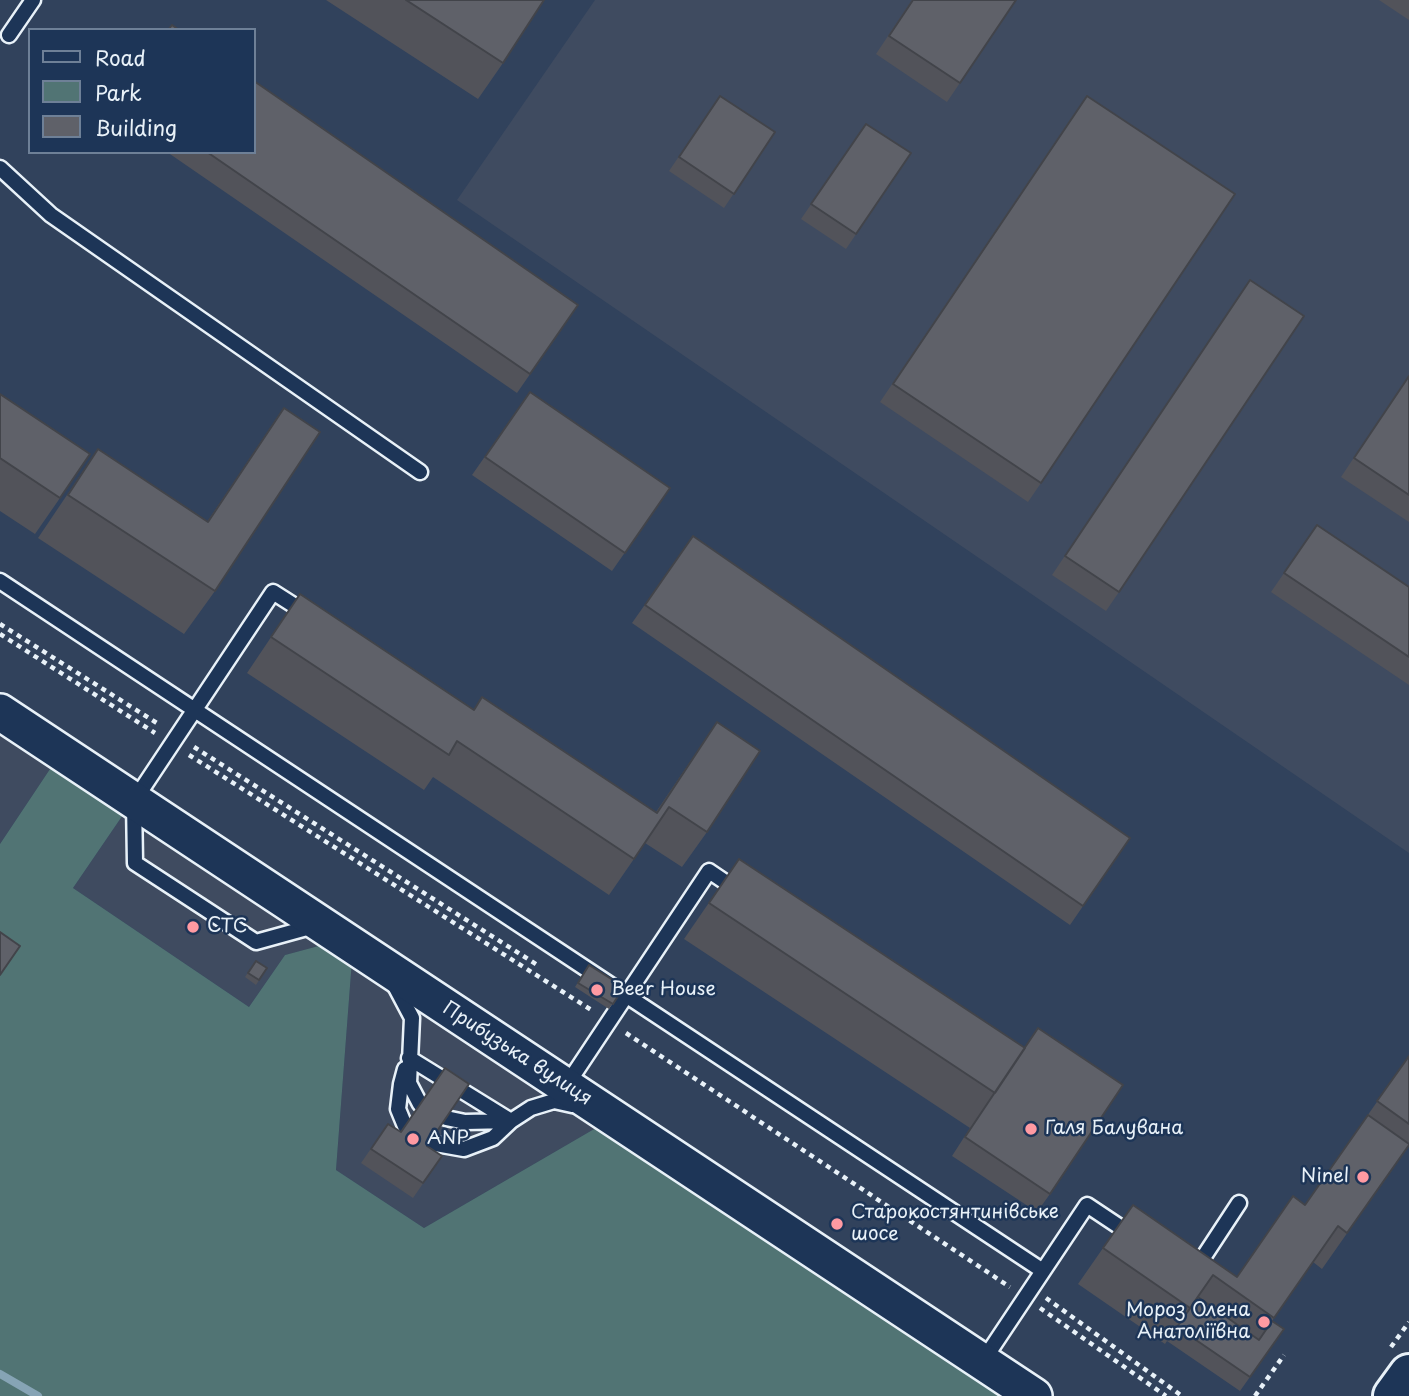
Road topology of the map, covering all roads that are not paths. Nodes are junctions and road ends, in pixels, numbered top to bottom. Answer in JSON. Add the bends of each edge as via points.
{"nodes":[{"id":1,"x":33,"y":0,"type":"edge"},
{"id":2,"x":9,"y":35,"type":"dead end"},
{"id":3,"x":0,"y":168,"type":"edge"},
{"id":4,"x":420,"y":472,"type":"dead end"},
{"id":5,"x":0,"y":581,"type":"edge"},
{"id":6,"x":319,"y":622,"type":"edge"},
{"id":7,"x":195,"y":709,"type":"junction"},
{"id":8,"x":0,"y":712,"type":"edge"},
{"id":9,"x":134,"y":801,"type":"junction"},
{"id":10,"x":755,"y":902,"type":"edge"},
{"id":11,"x":321,"y":924,"type":"junction"},
{"id":12,"x":384,"y":966,"type":"junction"},
{"id":13,"x":627,"y":995,"type":"junction"},
{"id":14,"x":409,"y":1058,"type":"junction"},
{"id":15,"x":566,"y":1086,"type":"junction"},
{"id":16,"x":420,"y":1104,"type":"edge"},
{"id":17,"x":608,"y":1114,"type":"junction"},
{"id":18,"x":446,"y":1118,"type":"edge"},
{"id":19,"x":511,"y":1121,"type":"junction"},
{"id":20,"x":405,"y":1126,"type":"edge"},
{"id":21,"x":430,"y":1141,"type":"edge"},
{"id":22,"x":1239,"y":1203,"type":"dead end"},
{"id":23,"x":1139,"y":1240,"type":"edge"},
{"id":24,"x":1181,"y":1268,"type":"edge"},
{"id":25,"x":1043,"y":1271,"type":"junction"},
{"id":26,"x":982,"y":1362,"type":"junction"},
{"id":27,"x":1409,"y":1374,"type":"edge"},
{"id":28,"x":1034,"y":1396,"type":"edge"},
{"id":29,"x":1393,"y":1396,"type":"edge"}],
"edges":[{"from":1,"to":2,"type":"lane"},
{"from":3,"to":4,"type":"lane","via":[[51,215]]},
{"from":5,"to":7,"type":"lane"},
{"from":6,"to":7,"type":"lane","via":[[273,592]]},
{"from":7,"to":9,"type":"lane"},
{"from":7,"to":13,"type":"lane"},
{"from":8,"to":9,"type":"street","name":"Прибузька вулиця"},
{"from":9,"to":11,"type":"street","name":"Прибузька вулиця"},
{"from":9,"to":11,"type":"lane","via":[[135,863],[257,942]]},
{"from":10,"to":13,"type":"lane","via":[[709,871]]},
{"from":11,"to":12,"type":"street","name":"Прибузька вулиця"},
{"from":12,"to":14,"type":"lane","via":[[412,1018]]},
{"from":12,"to":15,"type":"street","name":"Прибузька вулиця"},
{"from":13,"to":15,"type":"lane"},
{"from":13,"to":25,"type":"lane"},
{"from":14,"to":16,"type":"lane","via":[[409,1083]]},
{"from":14,"to":19,"type":"lane"},
{"from":14,"to":20,"type":"lane","via":[[398,1109]]},
{"from":15,"to":17,"type":"street","name":"Прибузька вулиця"},
{"from":17,"to":19,"type":"lane","via":[[554,1101]]},
{"from":17,"to":26,"type":"street","name":"Прибузька вулиця"},
{"from":18,"to":19,"type":"lane"},
{"from":19,"to":21,"type":"lane","via":[[493,1138],[464,1149]]},
{"from":22,"to":24,"type":"lane","via":[[1192,1275]]},
{"from":23,"to":25,"type":"lane","via":[[1087,1205]]},
{"from":25,"to":26,"type":"lane"},
{"from":26,"to":28,"type":"street","name":"Прибузька вулиця"},
{"from":27,"to":29,"type":"main road"}]}
